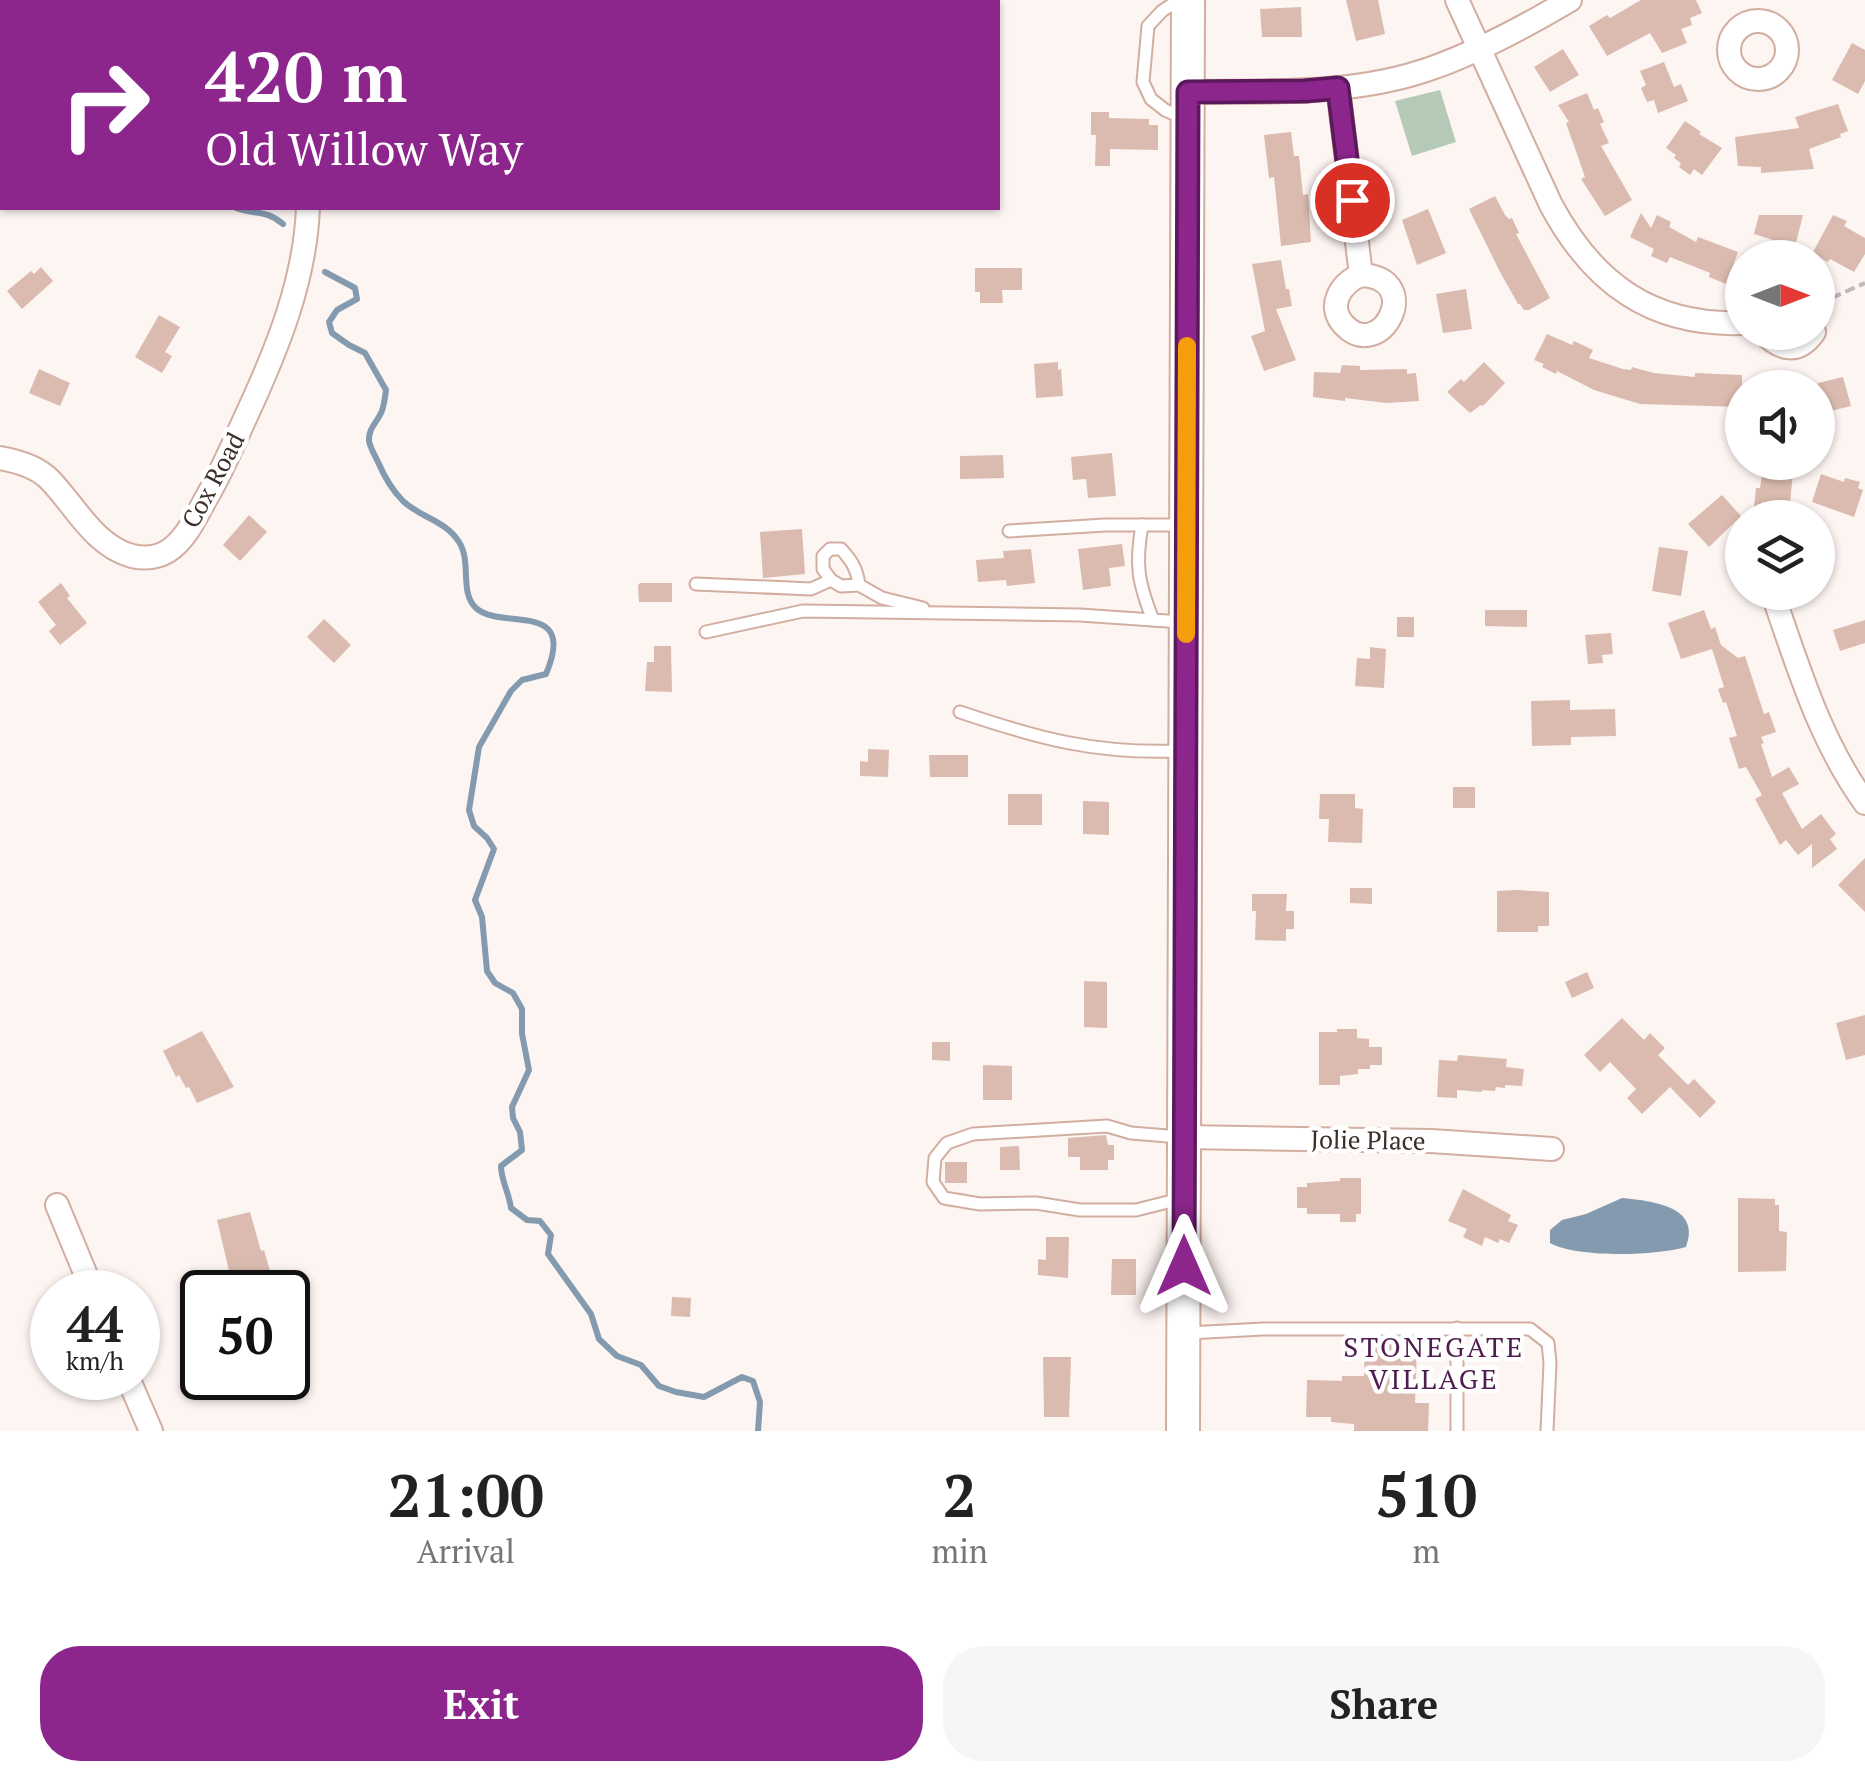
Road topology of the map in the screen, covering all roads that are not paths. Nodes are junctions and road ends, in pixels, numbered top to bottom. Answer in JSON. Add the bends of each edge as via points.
{"nodes":[{"id":1,"x":1179,"y":0,"type":"edge"},
{"id":2,"x":1188,"y":0,"type":"edge"},
{"id":3,"x":1456,"y":0,"type":"edge"},
{"id":4,"x":1570,"y":0,"type":"edge"},
{"id":5,"x":1480,"y":48,"type":"junction"},
{"id":6,"x":1338,"y":88,"type":"junction"},
{"id":7,"x":1187,"y":106,"type":"junction"},
{"id":8,"x":308,"y":210,"type":"edge"},
{"id":9,"x":1361,"y":275,"type":"dead end"},
{"id":10,"x":1725,"y":323,"type":"edge"},
{"id":11,"x":0,"y":458,"type":"edge"},
{"id":12,"x":1142,"y":524,"type":"junction"},
{"id":13,"x":1186,"y":524,"type":"junction"},
{"id":14,"x":1010,"y":531,"type":"dead end"},
{"id":15,"x":831,"y":580,"type":"junction"},
{"id":16,"x":696,"y":584,"type":"dead end"},
{"id":17,"x":859,"y":586,"type":"junction"},
{"id":18,"x":1778,"y":610,"type":"edge"},
{"id":19,"x":936,"y":612,"type":"junction"},
{"id":20,"x":1152,"y":620,"type":"junction"},
{"id":21,"x":1186,"y":622,"type":"junction"},
{"id":22,"x":706,"y":632,"type":"dead end"},
{"id":23,"x":960,"y":712,"type":"dead end"},
{"id":24,"x":1186,"y":751,"type":"junction"},
{"id":25,"x":1865,"y":803,"type":"edge"},
{"id":26,"x":1184,"y":1137,"type":"junction"},
{"id":27,"x":1552,"y":1149,"type":"dead end"},
{"id":28,"x":1184,"y":1198,"type":"junction"},
{"id":29,"x":57,"y":1205,"type":"dead end"},
{"id":30,"x":84,"y":1270,"type":"edge"},
{"id":31,"x":1458,"y":1328,"type":"junction"},
{"id":32,"x":1184,"y":1334,"type":"junction"},
{"id":33,"x":138,"y":1400,"type":"edge"},
{"id":34,"x":151,"y":1431,"type":"edge"},
{"id":35,"x":1183,"y":1431,"type":"edge"},
{"id":36,"x":1456,"y":1431,"type":"edge"},
{"id":37,"x":1547,"y":1431,"type":"edge"}],
"edges":[{"from":1,"to":7,"type":"lane","via":[[1148,26],[1143,82],[1165,110]]},
{"from":2,"to":7,"type":"main road"},
{"from":3,"to":5,"type":"street"},
{"from":4,"to":5,"type":"street"},
{"from":5,"to":6,"type":"street","via":[[1430,69]]},
{"from":5,"to":10,"type":"street","via":[[1550,205],[1582,255],[1638,301],[1671,315]]},
{"from":6,"to":7,"type":"street"},
{"from":6,"to":9,"type":"street"},
{"from":7,"to":13,"type":"main road"},
{"from":8,"to":11,"type":"street","name":"Cox Road","via":[[297,284],[271,362],[218,477],[172,549],[148,558],[114,549],[48,478]]},
{"from":12,"to":13,"type":"lane"},
{"from":12,"to":14,"type":"lane"},
{"from":12,"to":20,"type":"lane","via":[[1138,574]]},
{"from":13,"to":21,"type":"main road"},
{"from":15,"to":16,"type":"lane","via":[[811,589]]},
{"from":15,"to":17,"type":"lane"},
{"from":15,"to":17,"type":"lane","via":[[822,569],[823,556],[841,549]]},
{"from":17,"to":19,"type":"lane"},
{"from":18,"to":25,"type":"street","via":[[1829,747]]},
{"from":19,"to":20,"type":"lane"},
{"from":19,"to":22,"type":"lane","via":[[803,610]]},
{"from":20,"to":21,"type":"lane"},
{"from":21,"to":24,"type":"main road"},
{"from":23,"to":24,"type":"lane","via":[[1076,746]]},
{"from":24,"to":26,"type":"main road"},
{"from":26,"to":27,"type":"street","name":"Jolie Place","via":[[1431,1140]]},
{"from":26,"to":28,"type":"main road"},
{"from":26,"to":28,"type":"lane","via":[[1107,1126],[973,1134],[947,1143],[935,1158],[933,1182],[944,1198],[980,1204],[1136,1210]]},
{"from":28,"to":32,"type":"main road"},
{"from":29,"to":30,"type":"street"},
{"from":31,"to":32,"type":"lane"},
{"from":31,"to":36,"type":"lane"},
{"from":31,"to":37,"type":"lane","via":[[1530,1328],[1548,1343]]},
{"from":32,"to":35,"type":"main road"},
{"from":33,"to":34,"type":"street"}]}
